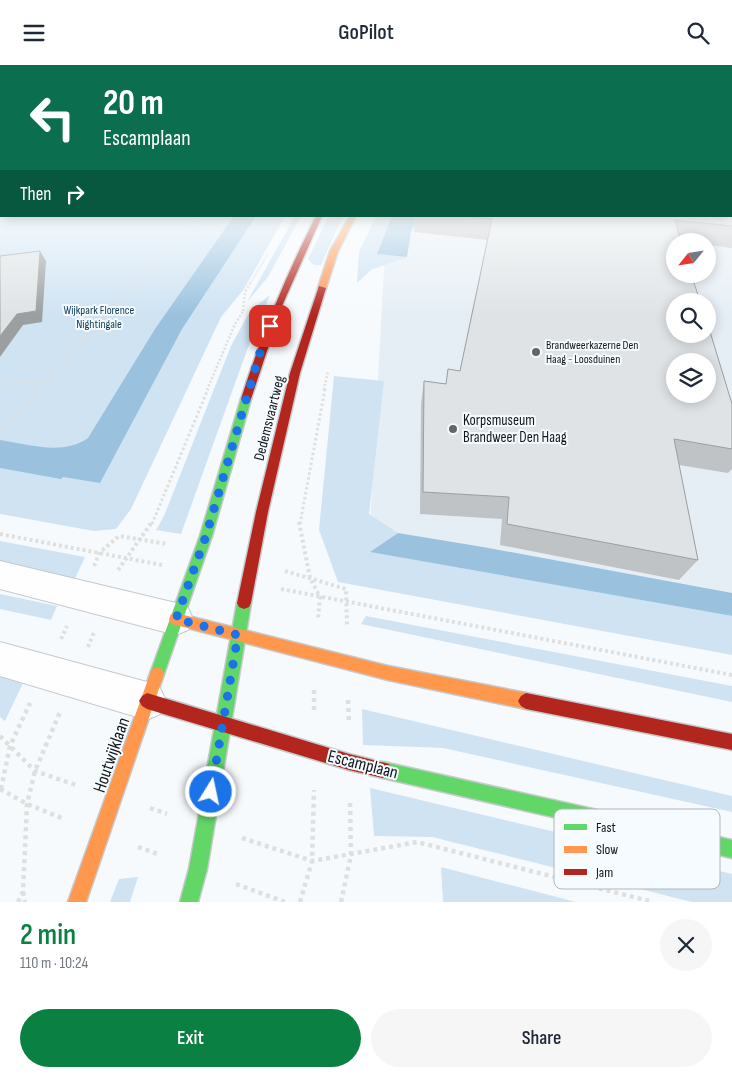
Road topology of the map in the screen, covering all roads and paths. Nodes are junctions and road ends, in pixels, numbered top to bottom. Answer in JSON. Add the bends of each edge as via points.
{"nodes":[{"id":1,"x":178,"y":237,"type":"edge"},
{"id":2,"x":308,"y":237,"type":"edge"},
{"id":3,"x":342,"y":237,"type":"edge"},
{"id":4,"x":270,"y":250,"type":"dead end"},
{"id":5,"x":46,"y":380,"type":"junction"},
{"id":6,"x":0,"y":384,"type":"edge"},
{"id":7,"x":1,"y":428,"type":"edge"},
{"id":8,"x":0,"y":534,"type":"edge"},
{"id":9,"x":0,"y":575,"type":"edge"},
{"id":10,"x":320,"y":597,"type":"dead end"},
{"id":11,"x":176,"y":619,"type":"junction"},
{"id":12,"x":238,"y":635,"type":"junction"},
{"id":13,"x":0,"y":659,"type":"edge"},
{"id":14,"x":732,"y":675,"type":"edge"},
{"id":15,"x":147,"y":701,"type":"junction"},
{"id":16,"x":223,"y":724,"type":"junction"},
{"id":17,"x":0,"y":736,"type":"edge"},
{"id":18,"x":732,"y":743,"type":"edge"},
{"id":19,"x":35,"y":771,"type":"junction"},
{"id":20,"x":0,"y":788,"type":"edge"},
{"id":21,"x":115,"y":796,"type":"junction"},
{"id":22,"x":27,"y":804,"type":"junction"},
{"id":23,"x":558,"y":809,"type":"edge"},
{"id":24,"x":206,"y":826,"type":"junction"},
{"id":25,"x":102,"y":833,"type":"junction"},
{"id":26,"x":312,"y":861,"type":"junction"},
{"id":27,"x":198,"y":869,"type":"junction"},
{"id":28,"x":554,"y":877,"type":"edge"},
{"id":29,"x":603,"y":889,"type":"edge"},
{"id":30,"x":23,"y":892,"type":"junction"},
{"id":31,"x":18,"y":902,"type":"edge"},
{"id":32,"x":25,"y":902,"type":"edge"},
{"id":33,"x":77,"y":902,"type":"edge"},
{"id":34,"x":189,"y":902,"type":"edge"},
{"id":35,"x":285,"y":902,"type":"edge"},
{"id":36,"x":300,"y":902,"type":"edge"},
{"id":37,"x":654,"y":902,"type":"edge"}],
"edges":[{"from":1,"to":5,"type":"path"},
{"from":2,"to":11,"type":"main road","name":"Dedemsvaartweg","via":[[261,349],[206,536]]},
{"from":3,"to":12,"type":"main road","name":"Dedemsvaartweg","via":[[334,251],[295,373],[262,512]]},
{"from":4,"to":8,"type":"path","via":[[245,292],[243,311],[152,523],[125,558]]},
{"from":5,"to":6,"type":"path"},
{"from":5,"to":7,"type":"path"},
{"from":9,"to":11,"type":"street"},
{"from":10,"to":14,"type":"path"},
{"from":11,"to":12,"type":"main road"},
{"from":11,"to":15,"type":"main road","name":"Houtwijklaan"},
{"from":12,"to":16,"type":"main road"},
{"from":12,"to":18,"type":"main road","via":[[388,673]]},
{"from":13,"to":15,"type":"street","name":"Escamplaan"},
{"from":15,"to":16,"type":"main road","name":"Escamplaan"},
{"from":15,"to":21,"type":"main road","name":"Houtwijklaan"},
{"from":16,"to":23,"type":"main road","name":"Escamplaan","via":[[349,761]]},
{"from":16,"to":24,"type":"main road"},
{"from":17,"to":19,"type":"path"},
{"from":19,"to":21,"type":"path"},
{"from":19,"to":22,"type":"path"},
{"from":20,"to":22,"type":"path"},
{"from":21,"to":24,"type":"path"},
{"from":21,"to":25,"type":"main road","name":"Houtwijklaan"},
{"from":22,"to":25,"type":"path"},
{"from":22,"to":30,"type":"path"},
{"from":24,"to":26,"type":"path"},
{"from":24,"to":27,"type":"main road"},
{"from":25,"to":27,"type":"path"},
{"from":25,"to":33,"type":"main road","name":"Houtwijklaan"},
{"from":26,"to":28,"type":"path","via":[[417,842]]},
{"from":26,"to":36,"type":"path"},
{"from":27,"to":34,"type":"main road"},
{"from":27,"to":35,"type":"path"},
{"from":29,"to":37,"type":"path"},
{"from":30,"to":31,"type":"path"},
{"from":30,"to":32,"type":"path"}]}
